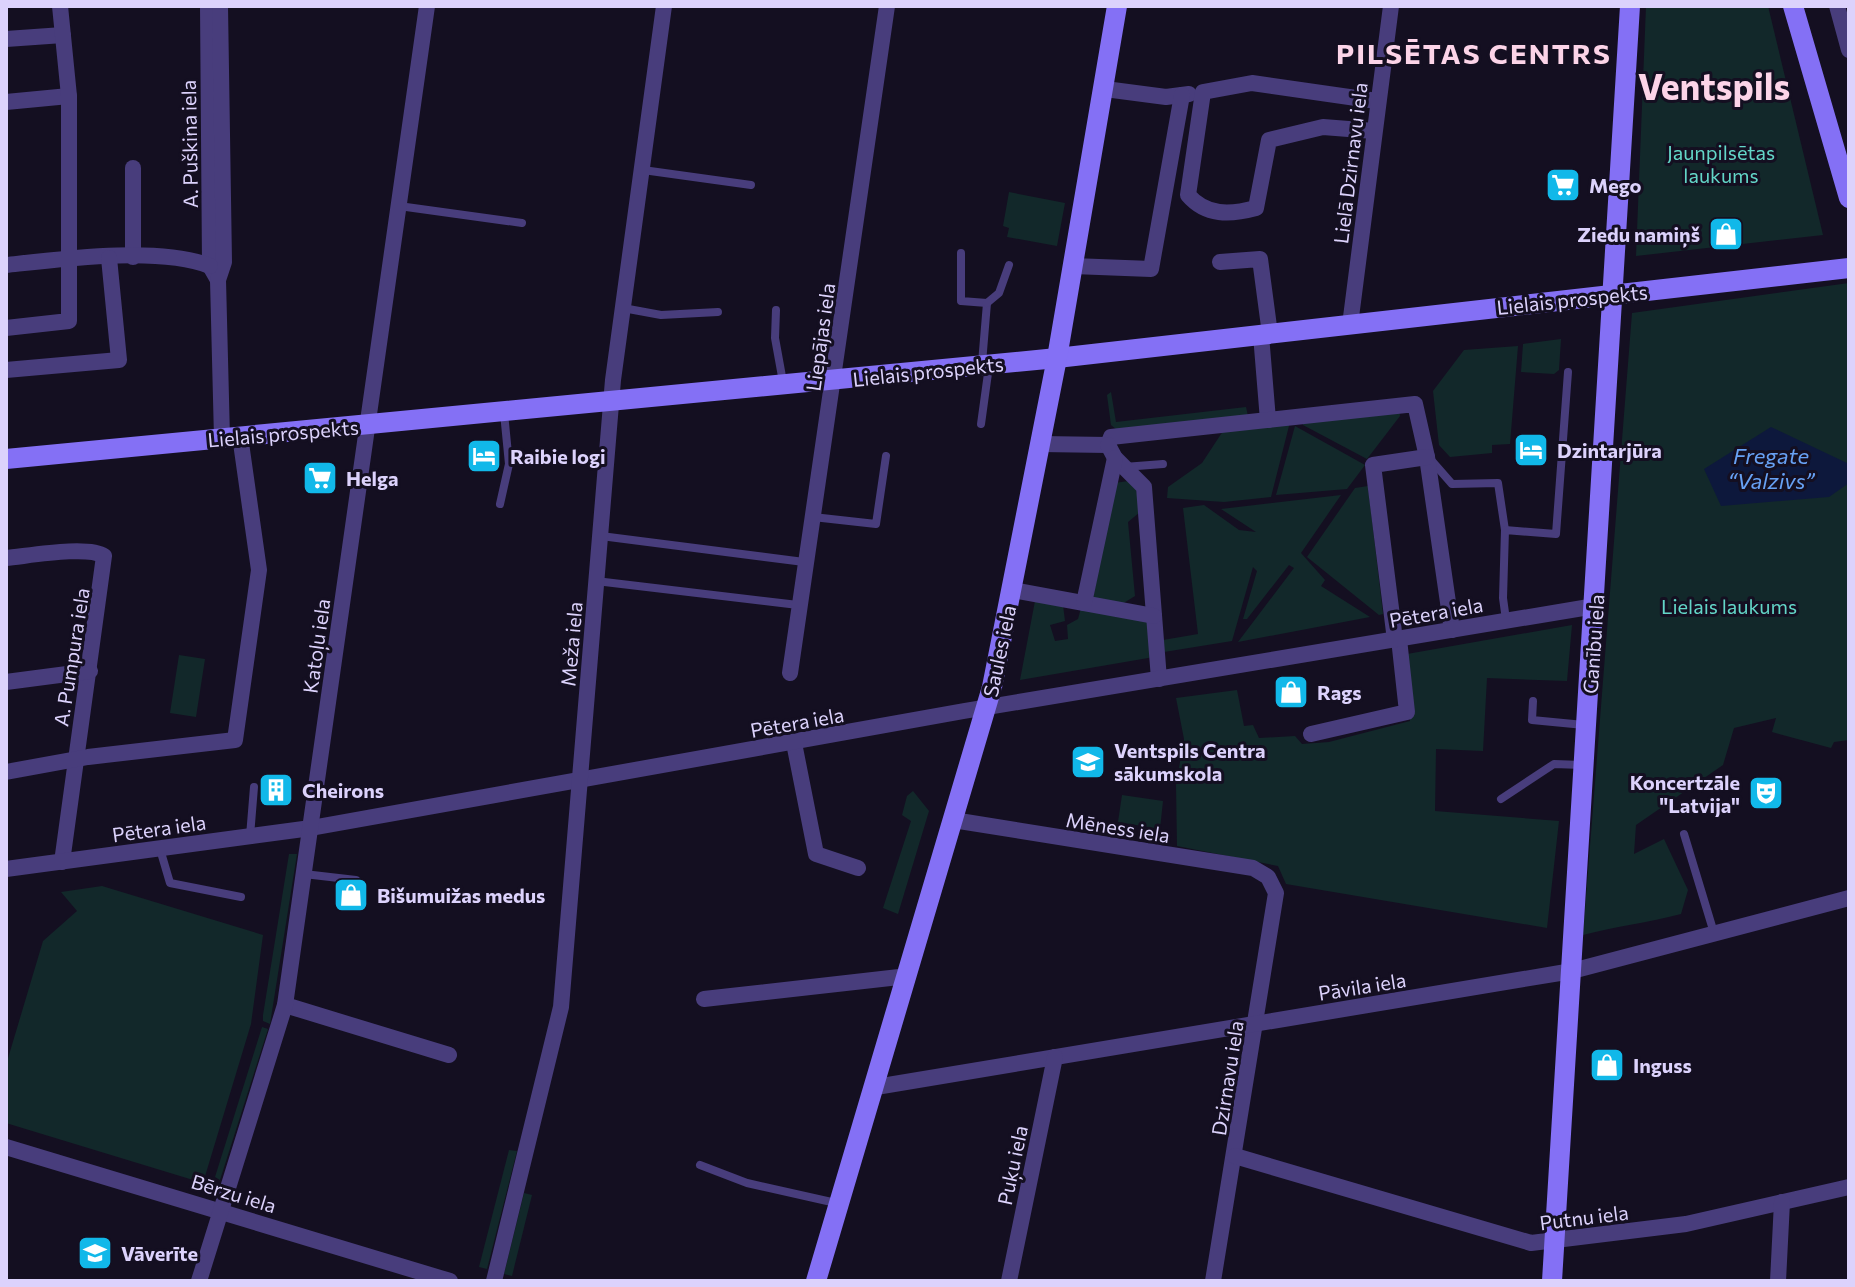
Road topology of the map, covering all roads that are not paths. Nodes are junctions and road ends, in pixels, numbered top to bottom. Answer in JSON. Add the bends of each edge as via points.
{"nodes":[{"id":1,"x":60,"y":6,"type":"edge"},
{"id":2,"x":208,"y":6,"type":"edge"},
{"id":3,"x":220,"y":6,"type":"edge"},
{"id":4,"x":427,"y":6,"type":"edge"},
{"id":5,"x":664,"y":6,"type":"edge"},
{"id":6,"x":887,"y":6,"type":"edge"},
{"id":7,"x":1117,"y":6,"type":"edge"},
{"id":8,"x":1391,"y":6,"type":"edge"},
{"id":9,"x":1630,"y":6,"type":"edge"},
{"id":10,"x":1793,"y":6,"type":"edge"},
{"id":11,"x":1837,"y":6,"type":"edge"},
{"id":12,"x":63,"y":35,"type":"junction"},
{"id":13,"x":6,"y":39,"type":"edge"},
{"id":14,"x":1849,"y":50,"type":"edge"},
{"id":15,"x":1105,"y":89,"type":"junction"},
{"id":16,"x":1203,"y":92,"type":"junction"},
{"id":17,"x":1182,"y":95,"type":"junction"},
{"id":18,"x":69,"y":96,"type":"junction"},
{"id":19,"x":1377,"y":101,"type":"junction"},
{"id":20,"x":6,"y":102,"type":"edge"},
{"id":21,"x":1374,"y":131,"type":"junction"},
{"id":22,"x":133,"y":168,"type":"dead end"},
{"id":23,"x":643,"y":170,"type":"junction"},
{"id":24,"x":751,"y":185,"type":"dead end"},
{"id":25,"x":1849,"y":198,"type":"edge"},
{"id":26,"x":398,"y":205,"type":"junction"},
{"id":27,"x":522,"y":223,"type":"dead end"},
{"id":28,"x":961,"y":253,"type":"dead end"},
{"id":29,"x":133,"y":257,"type":"junction"},
{"id":30,"x":69,"y":258,"type":"junction"},
{"id":31,"x":109,"y":258,"type":"junction"},
{"id":32,"x":1220,"y":262,"type":"dead end"},
{"id":33,"x":6,"y":265,"type":"edge"},
{"id":34,"x":1009,"y":265,"type":"dead end"},
{"id":35,"x":1073,"y":266,"type":"junction"},
{"id":36,"x":1849,"y":268,"type":"edge"},
{"id":37,"x":214,"y":273,"type":"junction"},
{"id":38,"x":1614,"y":294,"type":"junction"},
{"id":39,"x":987,"y":303,"type":"junction"},
{"id":40,"x":623,"y":308,"type":"junction"},
{"id":41,"x":776,"y":310,"type":"dead end"},
{"id":42,"x":718,"y":312,"type":"dead end"},
{"id":43,"x":1350,"y":325,"type":"junction"},
{"id":44,"x":6,"y":328,"type":"edge"},
{"id":45,"x":1266,"y":335,"type":"junction"},
{"id":46,"x":1057,"y":358,"type":"junction"},
{"id":47,"x":986,"y":365,"type":"junction"},
{"id":48,"x":6,"y":370,"type":"edge"},
{"id":49,"x":1568,"y":372,"type":"dead end"},
{"id":50,"x":834,"y":382,"type":"junction"},
{"id":51,"x":784,"y":386,"type":"junction"},
{"id":52,"x":612,"y":402,"type":"junction"},
{"id":53,"x":504,"y":412,"type":"junction"},
{"id":54,"x":1268,"y":420,"type":"junction"},
{"id":55,"x":981,"y":424,"type":"dead end"},
{"id":56,"x":367,"y":425,"type":"junction"},
{"id":57,"x":231,"y":437,"type":"junction"},
{"id":58,"x":1041,"y":444,"type":"junction"},
{"id":59,"x":886,"y":456,"type":"dead end"},
{"id":60,"x":1116,"y":457,"type":"junction"},
{"id":61,"x":1427,"y":457,"type":"junction"},
{"id":62,"x":6,"y":459,"type":"edge"},
{"id":63,"x":1163,"y":464,"type":"dead end"},
{"id":64,"x":500,"y":504,"type":"dead end"},
{"id":65,"x":812,"y":517,"type":"junction"},
{"id":66,"x":1505,"y":530,"type":"junction"},
{"id":67,"x":601,"y":536,"type":"junction"},
{"id":68,"x":6,"y":558,"type":"edge"},
{"id":69,"x":804,"y":562,"type":"junction"},
{"id":70,"x":596,"y":581,"type":"junction"},
{"id":71,"x":1012,"y":590,"type":"junction"},
{"id":72,"x":1084,"y":603,"type":"junction"},
{"id":73,"x":798,"y":605,"type":"junction"},
{"id":74,"x":1595,"y":606,"type":"junction"},
{"id":75,"x":1154,"y":616,"type":"junction"},
{"id":76,"x":1506,"y":620,"type":"junction"},
{"id":77,"x":1452,"y":630,"type":"junction"},
{"id":78,"x":1397,"y":639,"type":"junction"},
{"id":79,"x":90,"y":671,"type":"junction"},
{"id":80,"x":790,"y":673,"type":"dead end"},
{"id":81,"x":1159,"y":679,"type":"junction"},
{"id":82,"x":6,"y":682,"type":"edge"},
{"id":83,"x":1533,"y":701,"type":"dead end"},
{"id":84,"x":987,"y":708,"type":"junction"},
{"id":85,"x":1587,"y":725,"type":"junction"},
{"id":86,"x":1311,"y":734,"type":"dead end"},
{"id":87,"x":794,"y":743,"type":"junction"},
{"id":88,"x":75,"y":762,"type":"junction"},
{"id":89,"x":1585,"y":766,"type":"junction"},
{"id":90,"x":6,"y":772,"type":"edge"},
{"id":91,"x":580,"y":781,"type":"junction"},
{"id":92,"x":254,"y":787,"type":"dead end"},
{"id":93,"x":1501,"y":799,"type":"dead end"},
{"id":94,"x":953,"y":820,"type":"junction"},
{"id":95,"x":311,"y":828,"type":"junction"},
{"id":96,"x":1684,"y":834,"type":"dead end"},
{"id":97,"x":250,"y":836,"type":"junction"},
{"id":98,"x":160,"y":848,"type":"junction"},
{"id":99,"x":62,"y":862,"type":"junction"},
{"id":100,"x":858,"y":868,"type":"dead end"},
{"id":101,"x":6,"y":869,"type":"edge"},
{"id":102,"x":303,"y":874,"type":"junction"},
{"id":103,"x":356,"y":880,"type":"dead end"},
{"id":104,"x":1271,"y":881,"type":"joint"},
{"id":105,"x":241,"y":897,"type":"dead end"},
{"id":106,"x":1849,"y":898,"type":"edge"},
{"id":107,"x":1714,"y":934,"type":"junction"},
{"id":108,"x":1572,"y":971,"type":"junction"},
{"id":109,"x":908,"y":976,"type":"junction"},
{"id":110,"x":704,"y":999,"type":"dead end"},
{"id":111,"x":285,"y":1005,"type":"junction"},
{"id":112,"x":1255,"y":1024,"type":"junction"},
{"id":113,"x":449,"y":1055,"type":"dead end"},
{"id":114,"x":1055,"y":1057,"type":"junction"},
{"id":115,"x":876,"y":1087,"type":"junction"},
{"id":116,"x":6,"y":1147,"type":"edge"},
{"id":117,"x":1235,"y":1156,"type":"junction"},
{"id":118,"x":700,"y":1165,"type":"dead end"},
{"id":119,"x":1849,"y":1187,"type":"edge"},
{"id":120,"x":1782,"y":1202,"type":"junction"},
{"id":121,"x":841,"y":1204,"type":"junction"},
{"id":122,"x":220,"y":1209,"type":"junction"},
{"id":123,"x":1555,"y":1241,"type":"junction"},
{"id":124,"x":413,"y":1275,"type":"edge"},
{"id":125,"x":199,"y":1281,"type":"edge"},
{"id":126,"x":450,"y":1281,"type":"edge"},
{"id":127,"x":494,"y":1281,"type":"edge"},
{"id":128,"x":816,"y":1281,"type":"edge"},
{"id":129,"x":1009,"y":1281,"type":"edge"},
{"id":130,"x":1213,"y":1281,"type":"edge"},
{"id":131,"x":1552,"y":1281,"type":"edge"},
{"id":132,"x":1778,"y":1281,"type":"edge"}],
"edges":[{"from":1,"to":12,"type":"street"},
{"from":2,"to":37,"type":"street","name":"A. Puškina iela"},
{"from":3,"to":37,"type":"street","name":"A. Puškina iela","via":[[224,262]]},
{"from":4,"to":26,"type":"street","name":"Katoļu iela"},
{"from":5,"to":23,"type":"street","name":"Meža iela"},
{"from":6,"to":50,"type":"street","name":"Liepājas iela"},
{"from":7,"to":15,"type":"street","name":"Saules iela"},
{"from":8,"to":19,"type":"street","name":"Lielā Dzirnavu iela"},
{"from":9,"to":38,"type":"street","name":"Ganību iela"},
{"from":10,"to":25,"type":"street"},
{"from":11,"to":14,"type":"street"},
{"from":12,"to":13,"type":"street"},
{"from":12,"to":18,"type":"street"},
{"from":15,"to":17,"type":"street"},
{"from":15,"to":35,"type":"street","name":"Saules iela"},
{"from":16,"to":17,"type":"street"},
{"from":16,"to":19,"type":"street","via":[[1252,83]]},
{"from":16,"to":21,"type":"street","via":[[1188,195],[1200,208],[1256,208],[1269,140],[1323,127]]},
{"from":17,"to":35,"type":"street","via":[[1151,269]]},
{"from":18,"to":20,"type":"street"},
{"from":18,"to":30,"type":"street"},
{"from":19,"to":21,"type":"street","name":"Lielā Dzirnavu iela"},
{"from":21,"to":43,"type":"street","name":"Lielā Dzirnavu iela"},
{"from":22,"to":29,"type":"street"},
{"from":23,"to":24,"type":"lane"},
{"from":23,"to":40,"type":"street","name":"Meža iela"},
{"from":26,"to":27,"type":"lane"},
{"from":26,"to":56,"type":"street","name":"Katoļu iela"},
{"from":28,"to":39,"type":"lane","via":[[961,301]]},
{"from":29,"to":31,"type":"street"},
{"from":29,"to":37,"type":"street","via":[[160,253],[192,259]]},
{"from":30,"to":31,"type":"street"},
{"from":30,"to":33,"type":"street"},
{"from":30,"to":44,"type":"street","via":[[69,321]]},
{"from":31,"to":48,"type":"street","via":[[119,360]]},
{"from":32,"to":45,"type":"street","via":[[1260,259]]},
{"from":34,"to":39,"type":"lane","via":[[999,293]]},
{"from":35,"to":46,"type":"street","name":"Saules iela"},
{"from":36,"to":38,"type":"street","name":"Lielais prospekts"},
{"from":37,"to":57,"type":"street","name":"A. Puškina iela"},
{"from":38,"to":43,"type":"street","name":"Lielais prospekts"},
{"from":38,"to":74,"type":"street","name":"Ganību iela"},
{"from":39,"to":47,"type":"lane"},
{"from":40,"to":42,"type":"lane","via":[[661,315]]},
{"from":40,"to":52,"type":"street","name":"Meža iela"},
{"from":41,"to":51,"type":"lane"},
{"from":43,"to":45,"type":"street","name":"Lielais prospekts"},
{"from":45,"to":46,"type":"street","name":"Lielais prospekts"},
{"from":45,"to":54,"type":"street"},
{"from":46,"to":47,"type":"street","name":"Lielais prospekts"},
{"from":46,"to":58,"type":"street","name":"Saules iela"},
{"from":47,"to":50,"type":"street","name":"Lielais prospekts"},
{"from":47,"to":55,"type":"lane"},
{"from":49,"to":66,"type":"lane","via":[[1556,534]]},
{"from":50,"to":51,"type":"street","name":"Lielais prospekts"},
{"from":50,"to":65,"type":"street","name":"Liepājas iela"},
{"from":51,"to":52,"type":"street","name":"Lielais prospekts"},
{"from":52,"to":53,"type":"street","name":"Lielais prospekts"},
{"from":52,"to":67,"type":"street","name":"Meža iela"},
{"from":53,"to":56,"type":"street","name":"Lielais prospekts"},
{"from":53,"to":64,"type":"lane","via":[[509,464]]},
{"from":54,"to":60,"type":"street","via":[[1111,437]]},
{"from":54,"to":61,"type":"street","via":[[1415,404]]},
{"from":56,"to":57,"type":"street","name":"Lielais prospekts"},
{"from":56,"to":95,"type":"street","name":"Katoļu iela"},
{"from":57,"to":62,"type":"street","name":"Lielais prospekts"},
{"from":57,"to":88,"type":"street","name":"A. Puškina iela","via":[[259,570],[235,740]]},
{"from":58,"to":60,"type":"street"},
{"from":58,"to":71,"type":"street","name":"Saules iela"},
{"from":59,"to":65,"type":"lane","via":[[876,524]]},
{"from":60,"to":63,"type":"lane"},
{"from":60,"to":72,"type":"street"},
{"from":60,"to":75,"type":"street","via":[[1144,487]]},
{"from":61,"to":66,"type":"lane","via":[[1452,484],[1498,483]]},
{"from":61,"to":77,"type":"street"},
{"from":61,"to":78,"type":"street","via":[[1373,465]]},
{"from":65,"to":69,"type":"street","name":"Liepājas iela"},
{"from":66,"to":76,"type":"lane"},
{"from":67,"to":69,"type":"lane"},
{"from":67,"to":70,"type":"street","name":"Meža iela"},
{"from":68,"to":79,"type":"street","name":"A. Pumpura iela","via":[[84,552],[104,556]]},
{"from":69,"to":73,"type":"street","name":"Liepājas iela"},
{"from":70,"to":73,"type":"lane"},
{"from":70,"to":91,"type":"street","name":"Meža iela"},
{"from":71,"to":72,"type":"street"},
{"from":71,"to":84,"type":"street","name":"Saules iela"},
{"from":72,"to":75,"type":"street"},
{"from":73,"to":80,"type":"street","name":"Liepājas iela"},
{"from":74,"to":76,"type":"street","name":"Pētera iela"},
{"from":74,"to":85,"type":"street","name":"Ganību iela"},
{"from":75,"to":81,"type":"street"},
{"from":76,"to":77,"type":"street","name":"Pētera iela"},
{"from":77,"to":78,"type":"street","name":"Pētera iela"},
{"from":78,"to":81,"type":"street","name":"Pētera iela"},
{"from":78,"to":86,"type":"street","via":[[1407,712]]},
{"from":79,"to":82,"type":"street"},
{"from":79,"to":88,"type":"street","name":"A. Pumpura iela"},
{"from":81,"to":84,"type":"street","name":"Pētera iela"},
{"from":83,"to":85,"type":"lane","via":[[1532,720]]},
{"from":84,"to":87,"type":"street","name":"Pētera iela"},
{"from":84,"to":94,"type":"street","name":"Saules iela"},
{"from":85,"to":89,"type":"street","name":"Ganību iela"},
{"from":87,"to":91,"type":"street","name":"Pētera iela"},
{"from":87,"to":100,"type":"street","via":[[816,854]]},
{"from":88,"to":90,"type":"street"},
{"from":88,"to":99,"type":"street","name":"A. Pumpura iela"},
{"from":89,"to":93,"type":"lane","via":[[1554,764]]},
{"from":89,"to":108,"type":"street","name":"Ganību iela"},
{"from":91,"to":95,"type":"street","name":"Pētera iela"},
{"from":91,"to":127,"type":"street","name":"Meža iela","via":[[561,1007]]},
{"from":92,"to":97,"type":"lane"},
{"from":94,"to":104,"type":"street","name":"Mēness iela","via":[[1253,868]]},
{"from":94,"to":109,"type":"street","name":"Saules iela"},
{"from":95,"to":97,"type":"street","name":"Pētera iela"},
{"from":95,"to":102,"type":"street","name":"Katoļu iela"},
{"from":96,"to":107,"type":"lane"},
{"from":97,"to":98,"type":"street","name":"Pētera iela"},
{"from":98,"to":99,"type":"street","name":"Pētera iela"},
{"from":98,"to":105,"type":"lane","via":[[170,883]]},
{"from":99,"to":101,"type":"street","name":"Pētera iela"},
{"from":102,"to":103,"type":"lane"},
{"from":102,"to":111,"type":"street","name":"Katoļu iela"},
{"from":104,"to":112,"type":"street","name":"Dzirnavu iela","via":[[1276,893]]},
{"from":106,"to":107,"type":"street","name":"Pāvila iela"},
{"from":107,"to":108,"type":"street","name":"Pāvila iela"},
{"from":108,"to":112,"type":"street","name":"Pāvila iela"},
{"from":108,"to":123,"type":"street","name":"Ganību iela"},
{"from":109,"to":110,"type":"street"},
{"from":109,"to":115,"type":"street","name":"Saules iela"},
{"from":111,"to":113,"type":"street"},
{"from":111,"to":122,"type":"street","name":"Katoļu iela"},
{"from":112,"to":114,"type":"street","name":"Pāvila iela"},
{"from":112,"to":117,"type":"street","name":"Dzirnavu iela"},
{"from":114,"to":115,"type":"street","name":"Pāvila iela"},
{"from":114,"to":129,"type":"street","name":"Puķu iela"},
{"from":115,"to":121,"type":"street","name":"Saules iela"},
{"from":116,"to":122,"type":"street","name":"Bērzu iela"},
{"from":117,"to":123,"type":"street","name":"Putnu iela","via":[[1531,1243]]},
{"from":117,"to":130,"type":"street","name":"Dzirnavu iela"},
{"from":118,"to":121,"type":"lane","via":[[747,1183]]},
{"from":119,"to":120,"type":"street","name":"Putnu iela"},
{"from":120,"to":123,"type":"street","name":"Putnu iela","via":[[1686,1224]]},
{"from":120,"to":132,"type":"street"},
{"from":121,"to":128,"type":"street","name":"Saules iela"},
{"from":122,"to":124,"type":"street","name":"Bērzu iela"},
{"from":122,"to":125,"type":"street","name":"Katoļu iela"},
{"from":123,"to":131,"type":"street","name":"Ganību iela"},
{"from":124,"to":126,"type":"street","name":"Bērzu iela"}]}
